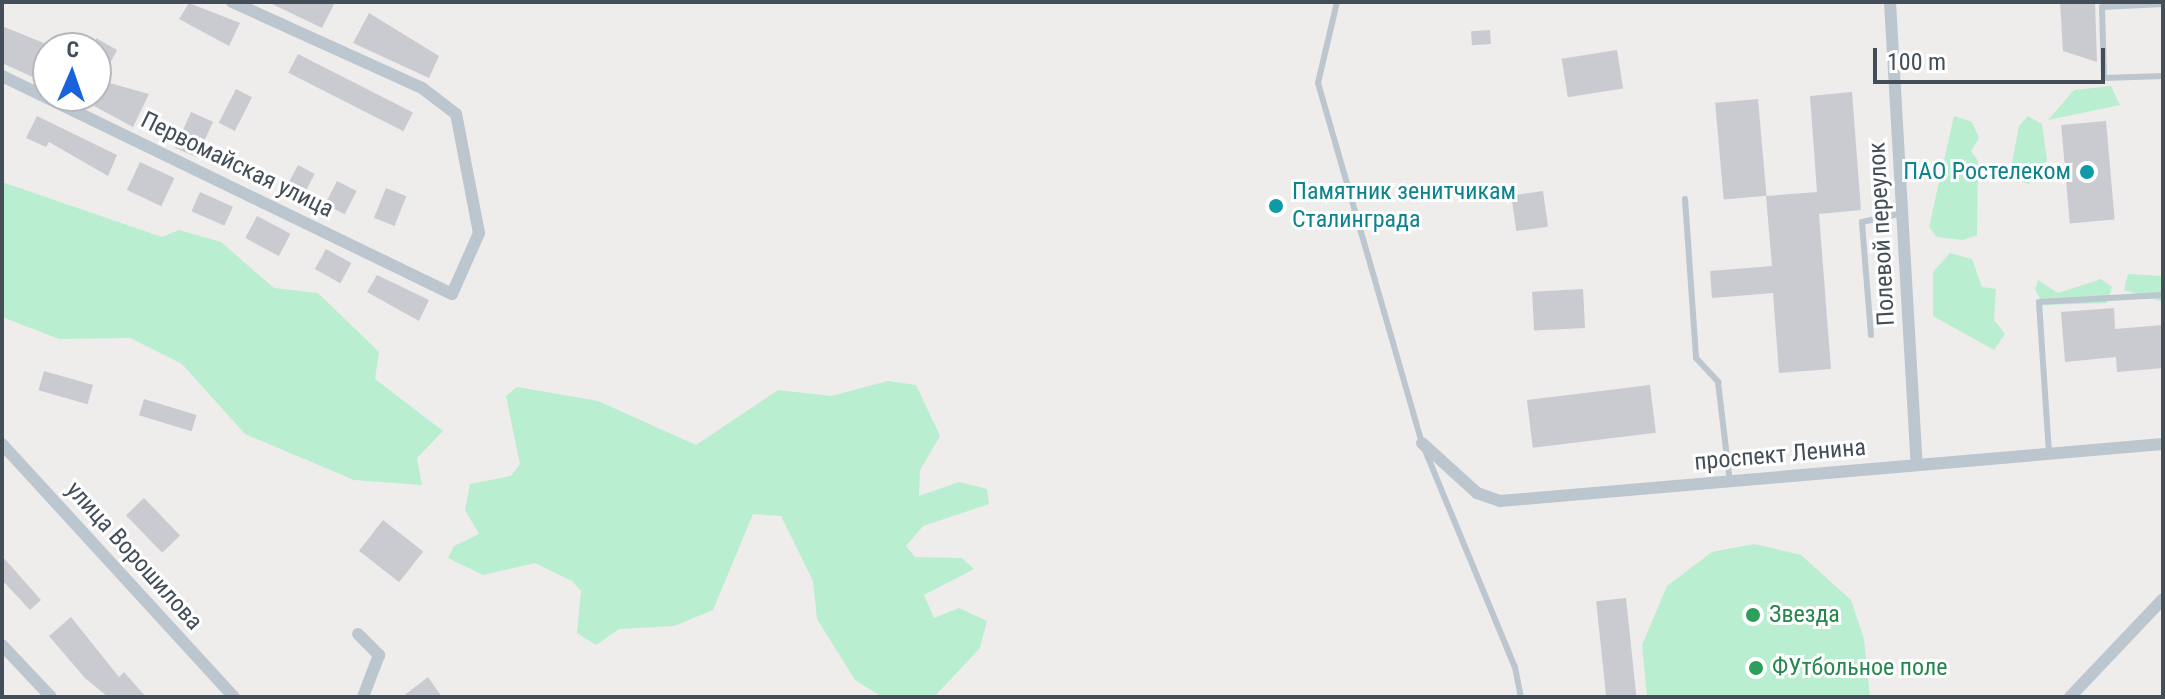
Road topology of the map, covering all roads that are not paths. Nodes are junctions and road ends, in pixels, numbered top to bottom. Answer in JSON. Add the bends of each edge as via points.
{"nodes":[{"id":1,"x":232,"y":2,"type":"edge"},
{"id":2,"x":1337,"y":2,"type":"edge"},
{"id":3,"x":1890,"y":2,"type":"edge"},
{"id":4,"x":2163,"y":4,"type":"edge"},
{"id":5,"x":2,"y":76,"type":"edge"},
{"id":6,"x":2163,"y":76,"type":"edge"},
{"id":7,"x":1685,"y":199,"type":"dead end"},
{"id":8,"x":1903,"y":213,"type":"junction"},
{"id":9,"x":2163,"y":295,"type":"edge"},
{"id":10,"x":1871,"y":335,"type":"dead end"},
{"id":11,"x":1422,"y":443,"type":"junction"},
{"id":12,"x":2,"y":444,"type":"edge"},
{"id":13,"x":2163,"y":444,"type":"edge"},
{"id":14,"x":2049,"y":453,"type":"junction"},
{"id":15,"x":1917,"y":464,"type":"junction"},
{"id":16,"x":1730,"y":482,"type":"junction"},
{"id":17,"x":2163,"y":599,"type":"edge"},
{"id":18,"x":358,"y":634,"type":"dead end"},
{"id":19,"x":2,"y":645,"type":"edge"},
{"id":20,"x":51,"y":697,"type":"edge"},
{"id":21,"x":234,"y":697,"type":"edge"},
{"id":22,"x":363,"y":697,"type":"edge"},
{"id":23,"x":1521,"y":697,"type":"edge"},
{"id":24,"x":2070,"y":697,"type":"edge"}],
"edges":[{"from":1,"to":5,"type":"street","name":"Первомайская улица","via":[[422,88],[456,114],[479,233],[452,294]]},
{"from":2,"to":11,"type":"lane","via":[[1318,83]]},
{"from":3,"to":8,"type":"street","name":"Полевой переулок"},
{"from":4,"to":6,"type":"lane","via":[[2102,7],[2104,78]]},
{"from":7,"to":16,"type":"lane","via":[[1696,358],[1718,382]]},
{"from":8,"to":10,"type":"lane","via":[[1862,222]]},
{"from":8,"to":15,"type":"street","name":"Полевой переулок"},
{"from":9,"to":14,"type":"lane","via":[[2039,302]]},
{"from":11,"to":16,"type":"street","name":"проспект Ленина","via":[[1477,493],[1500,501]]},
{"from":11,"to":23,"type":"lane","via":[[1515,667]]},
{"from":12,"to":21,"type":"street","name":"улица Ворошилова"},
{"from":13,"to":14,"type":"street","name":"проспект Ленина"},
{"from":14,"to":15,"type":"street","name":"проспект Ленина"},
{"from":15,"to":16,"type":"street","name":"проспект Ленина"},
{"from":17,"to":24,"type":"street"},
{"from":18,"to":22,"type":"street","via":[[379,655]]},
{"from":19,"to":20,"type":"street"}]}
